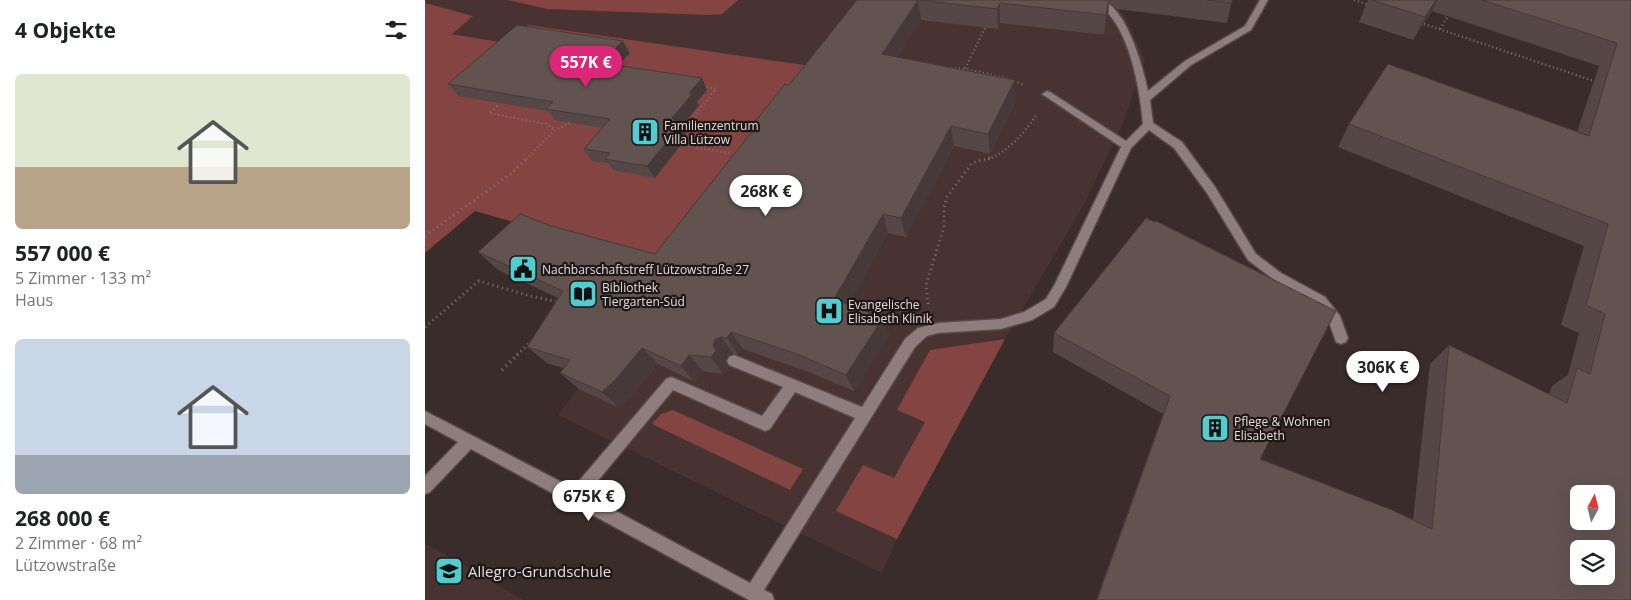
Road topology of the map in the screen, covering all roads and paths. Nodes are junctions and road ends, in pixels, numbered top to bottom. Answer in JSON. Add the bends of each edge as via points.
{"nodes":[{"id":1,"x":1097,"y":0,"type":"edge"},
{"id":2,"x":1264,"y":0,"type":"edge"},
{"id":3,"x":1354,"y":0,"type":"edge"},
{"id":4,"x":1371,"y":6,"type":"dead end"},
{"id":5,"x":1448,"y":16,"type":"dead end"},
{"id":6,"x":1424,"y":24,"type":"edge"},
{"id":7,"x":985,"y":28,"type":"edge"},
{"id":8,"x":1440,"y":29,"type":"junction"},
{"id":9,"x":948,"y":68,"type":"edge"},
{"id":10,"x":965,"y":69,"type":"junction"},
{"id":11,"x":1601,"y":83,"type":"dead end"},
{"id":12,"x":698,"y":86,"type":"edge"},
{"id":13,"x":1047,"y":94,"type":"junction"},
{"id":14,"x":1146,"y":98,"type":"junction"},
{"id":15,"x":497,"y":106,"type":"edge"},
{"id":16,"x":580,"y":118,"type":"edge"},
{"id":17,"x":1148,"y":125,"type":"junction"},
{"id":18,"x":555,"y":130,"type":"junction"},
{"id":19,"x":679,"y":135,"type":"edge"},
{"id":20,"x":673,"y":143,"type":"edge"},
{"id":21,"x":1127,"y":146,"type":"junction"},
{"id":22,"x":729,"y":153,"type":"dead end"},
{"id":23,"x":425,"y":236,"type":"edge"},
{"id":24,"x":562,"y":302,"type":"edge"},
{"id":25,"x":425,"y":327,"type":"edge"},
{"id":26,"x":937,"y":328,"type":"junction"},
{"id":27,"x":536,"y":337,"type":"edge"},
{"id":28,"x":1341,"y":338,"type":"dead end"},
{"id":29,"x":734,"y":361,"type":"dead end"},
{"id":30,"x":502,"y":370,"type":"dead end"},
{"id":31,"x":792,"y":385,"type":"junction"},
{"id":32,"x":865,"y":416,"type":"junction"},
{"id":33,"x":425,"y":417,"type":"edge"},
{"id":34,"x":469,"y":441,"type":"junction"},
{"id":35,"x":425,"y":487,"type":"edge"},
{"id":36,"x":575,"y":497,"type":"junction"},
{"id":37,"x":760,"y":597,"type":"edge"}],
"edges":[{"from":1,"to":14,"type":"street","via":[[1115,15],[1133,55]]},
{"from":2,"to":14,"type":"street","via":[[1248,28],[1188,63]]},
{"from":3,"to":4,"type":"path"},
{"from":5,"to":8,"type":"path"},
{"from":6,"to":8,"type":"path"},
{"from":7,"to":10,"type":"path"},
{"from":8,"to":11,"type":"path"},
{"from":9,"to":10,"type":"path"},
{"from":10,"to":13,"type":"path","via":[[1006,78]]},
{"from":12,"to":19,"type":"path","via":[[715,89]]},
{"from":13,"to":21,"type":"street"},
{"from":13,"to":26,"type":"path","via":[[1035,117],[1000,154],[970,164],[945,200],[943,234],[925,283],[925,296]]},
{"from":14,"to":17,"type":"street"},
{"from":15,"to":18,"type":"path","via":[[489,113],[546,124]]},
{"from":16,"to":18,"type":"path"},
{"from":17,"to":21,"type":"street"},
{"from":17,"to":28,"type":"street","via":[[1178,145],[1211,190],[1252,257],[1277,276],[1321,301],[1335,320]]},
{"from":18,"to":23,"type":"path","via":[[512,173]]},
{"from":20,"to":22,"type":"path"},
{"from":21,"to":26,"type":"street","via":[[1050,303],[1028,316],[1001,324]]},
{"from":24,"to":25,"type":"path","via":[[479,281]]},
{"from":26,"to":32,"type":"street","via":[[923,332],[910,343]]},
{"from":27,"to":30,"type":"path"},
{"from":29,"to":31,"type":"street"},
{"from":31,"to":32,"type":"street"},
{"from":31,"to":36,"type":"street","via":[[765,424],[674,379]]},
{"from":32,"to":37,"type":"street"},
{"from":33,"to":34,"type":"street"},
{"from":34,"to":35,"type":"street"},
{"from":34,"to":36,"type":"street"},
{"from":36,"to":37,"type":"street"}]}
